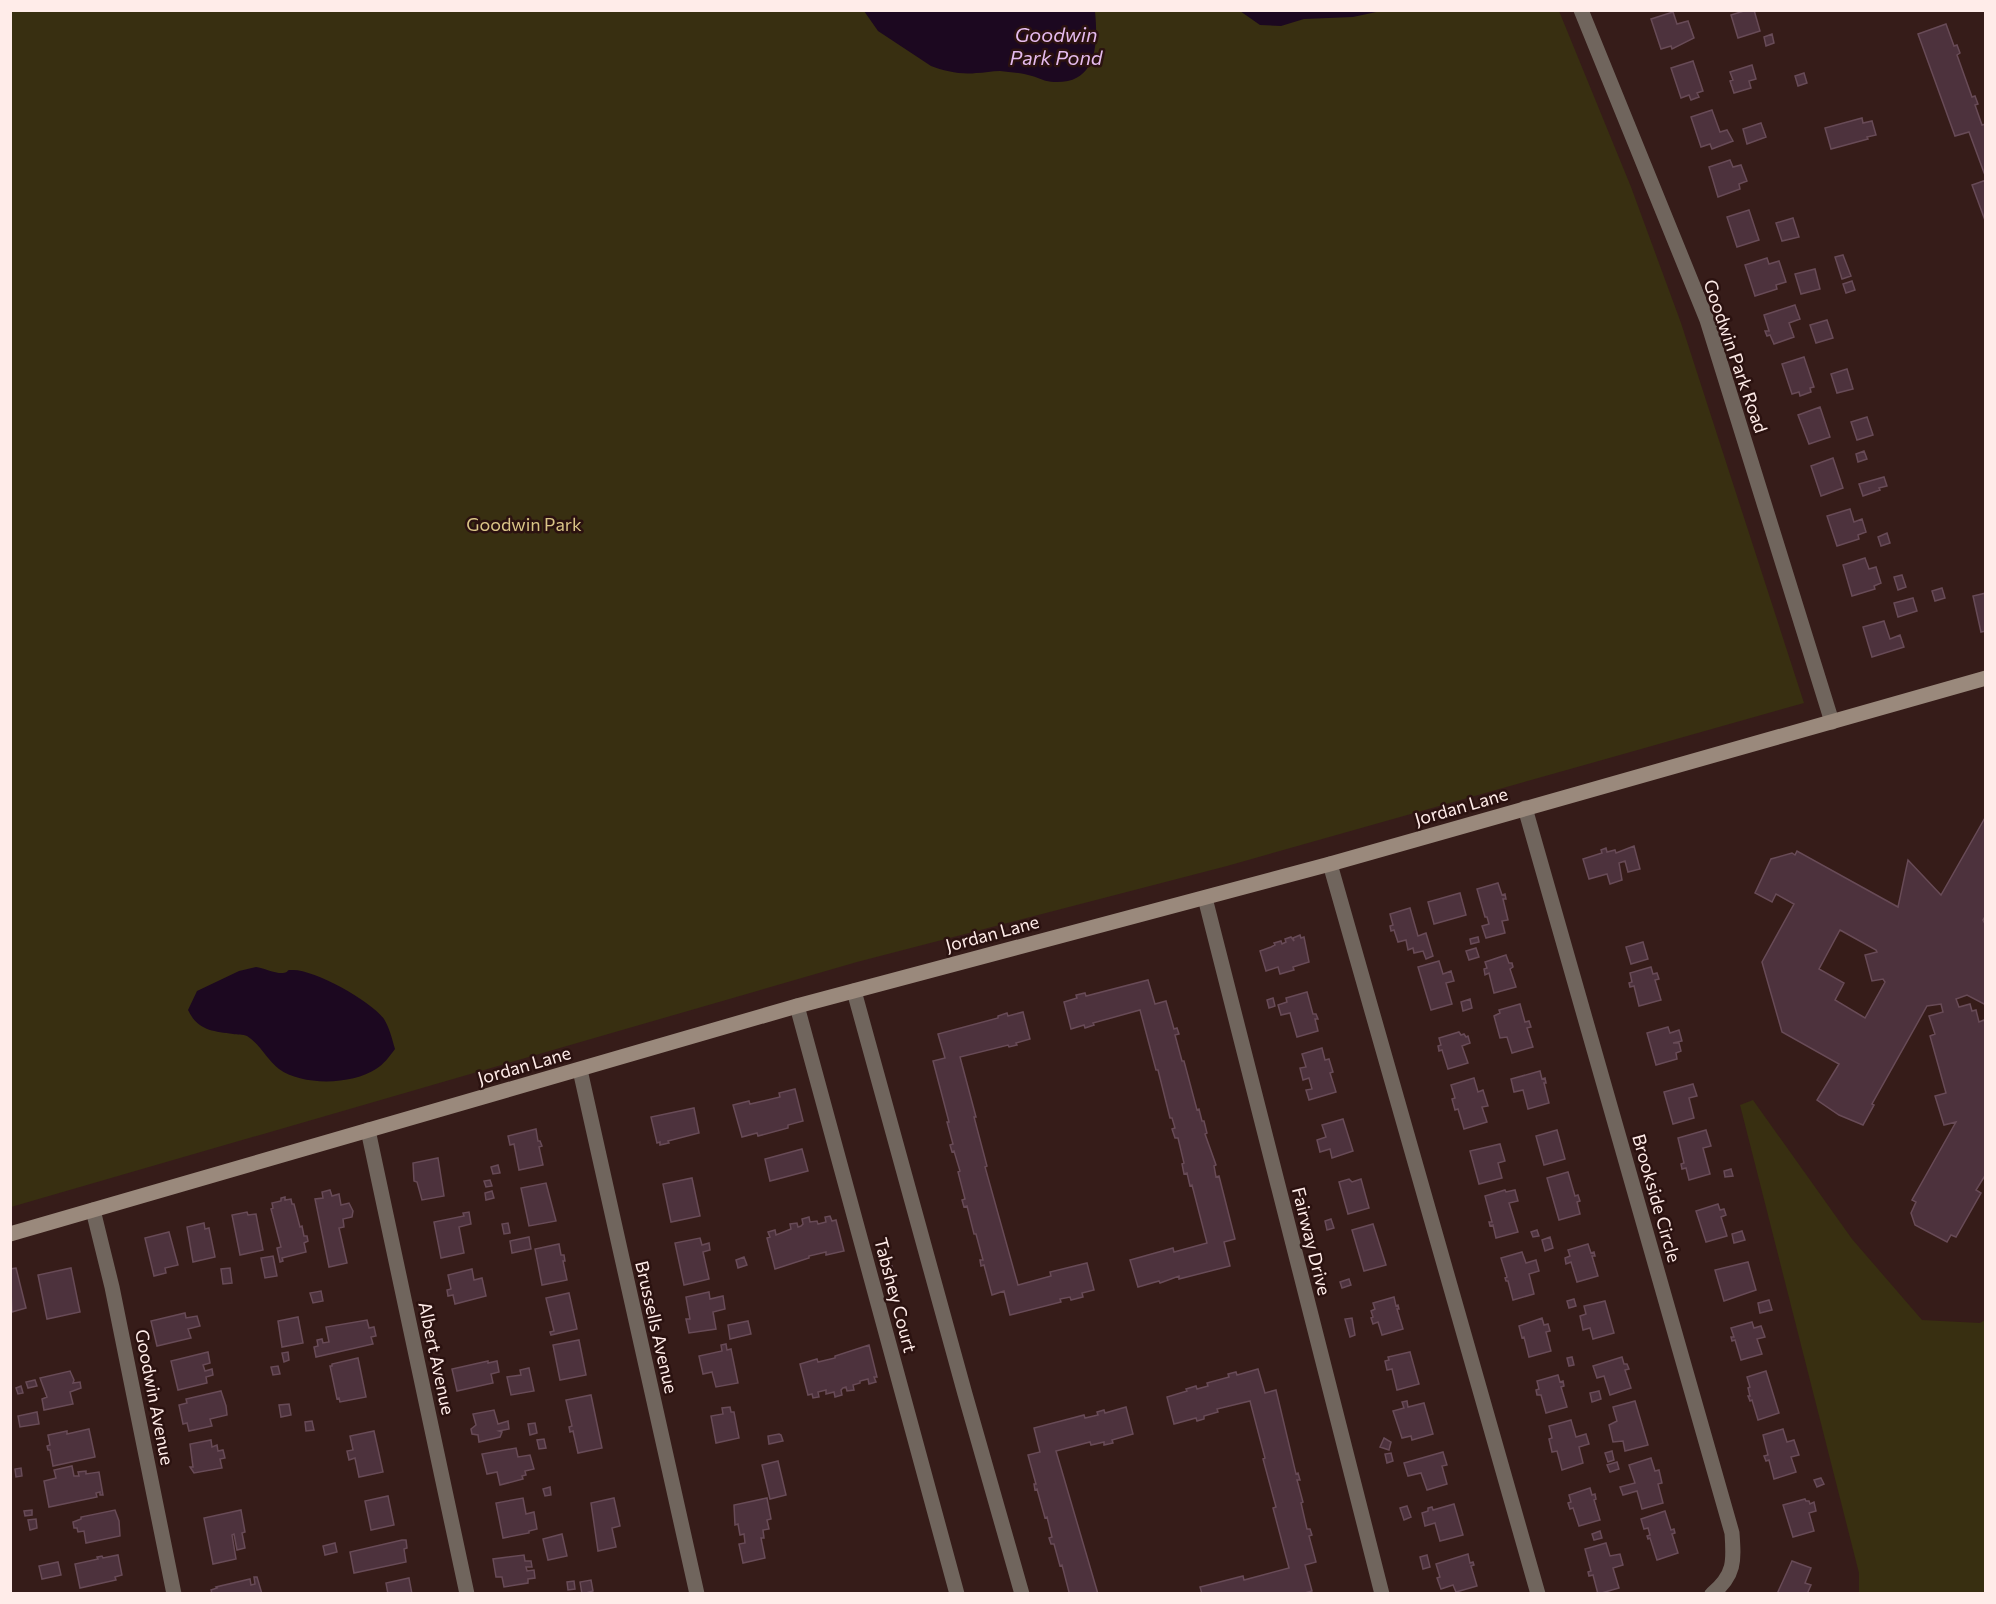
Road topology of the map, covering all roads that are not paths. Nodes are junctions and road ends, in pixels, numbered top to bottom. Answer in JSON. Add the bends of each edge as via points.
{"nodes":[{"id":1,"x":1581,"y":10,"type":"edge"},
{"id":2,"x":1986,"y":678,"type":"edge"},
{"id":3,"x":1832,"y":722,"type":"junction"},
{"id":4,"x":1525,"y":808,"type":"junction"},
{"id":5,"x":1330,"y":864,"type":"junction"},
{"id":6,"x":1205,"y":898,"type":"junction"},
{"id":7,"x":854,"y":990,"type":"junction"},
{"id":8,"x":797,"y":1006,"type":"junction"},
{"id":9,"x":580,"y":1070,"type":"junction"},
{"id":10,"x":368,"y":1130,"type":"junction"},
{"id":11,"x":93,"y":1210,"type":"junction"},
{"id":12,"x":10,"y":1234,"type":"edge"},
{"id":13,"x":174,"y":1593,"type":"edge"},
{"id":14,"x":467,"y":1593,"type":"edge"},
{"id":15,"x":697,"y":1593,"type":"edge"},
{"id":16,"x":957,"y":1593,"type":"edge"},
{"id":17,"x":1022,"y":1593,"type":"edge"},
{"id":18,"x":1382,"y":1593,"type":"edge"},
{"id":19,"x":1538,"y":1593,"type":"edge"},
{"id":20,"x":1712,"y":1593,"type":"edge"}],
"edges":[{"from":1,"to":3,"type":"street","name":"Goodwin Park Road","via":[[1707,320]]},
{"from":2,"to":3,"type":"main road","name":"Jordan Lane"},
{"from":3,"to":4,"type":"main road","name":"Jordan Lane"},
{"from":4,"to":5,"type":"main road","name":"Jordan Lane"},
{"from":4,"to":20,"type":"street","name":"Brookside Circle","via":[[1732,1533],[1734,1558],[1725,1582]]},
{"from":5,"to":6,"type":"main road","name":"Jordan Lane"},
{"from":5,"to":19,"type":"street"},
{"from":6,"to":7,"type":"main road","name":"Jordan Lane"},
{"from":6,"to":18,"type":"street","name":"Fairway Drive"},
{"from":7,"to":8,"type":"main road","name":"Jordan Lane"},
{"from":7,"to":17,"type":"street"},
{"from":8,"to":9,"type":"main road","name":"Jordan Lane"},
{"from":8,"to":16,"type":"street","name":"Tabshey Court"},
{"from":9,"to":10,"type":"main road","name":"Jordan Lane"},
{"from":9,"to":15,"type":"street","name":"Brussells Avenue"},
{"from":10,"to":11,"type":"main road","name":"Jordan Lane"},
{"from":10,"to":14,"type":"street","name":"Albert Avenue"},
{"from":11,"to":12,"type":"main road","name":"Jordan Lane"},
{"from":11,"to":13,"type":"street","name":"Goodwin Avenue","via":[[115,1298]]}]}
